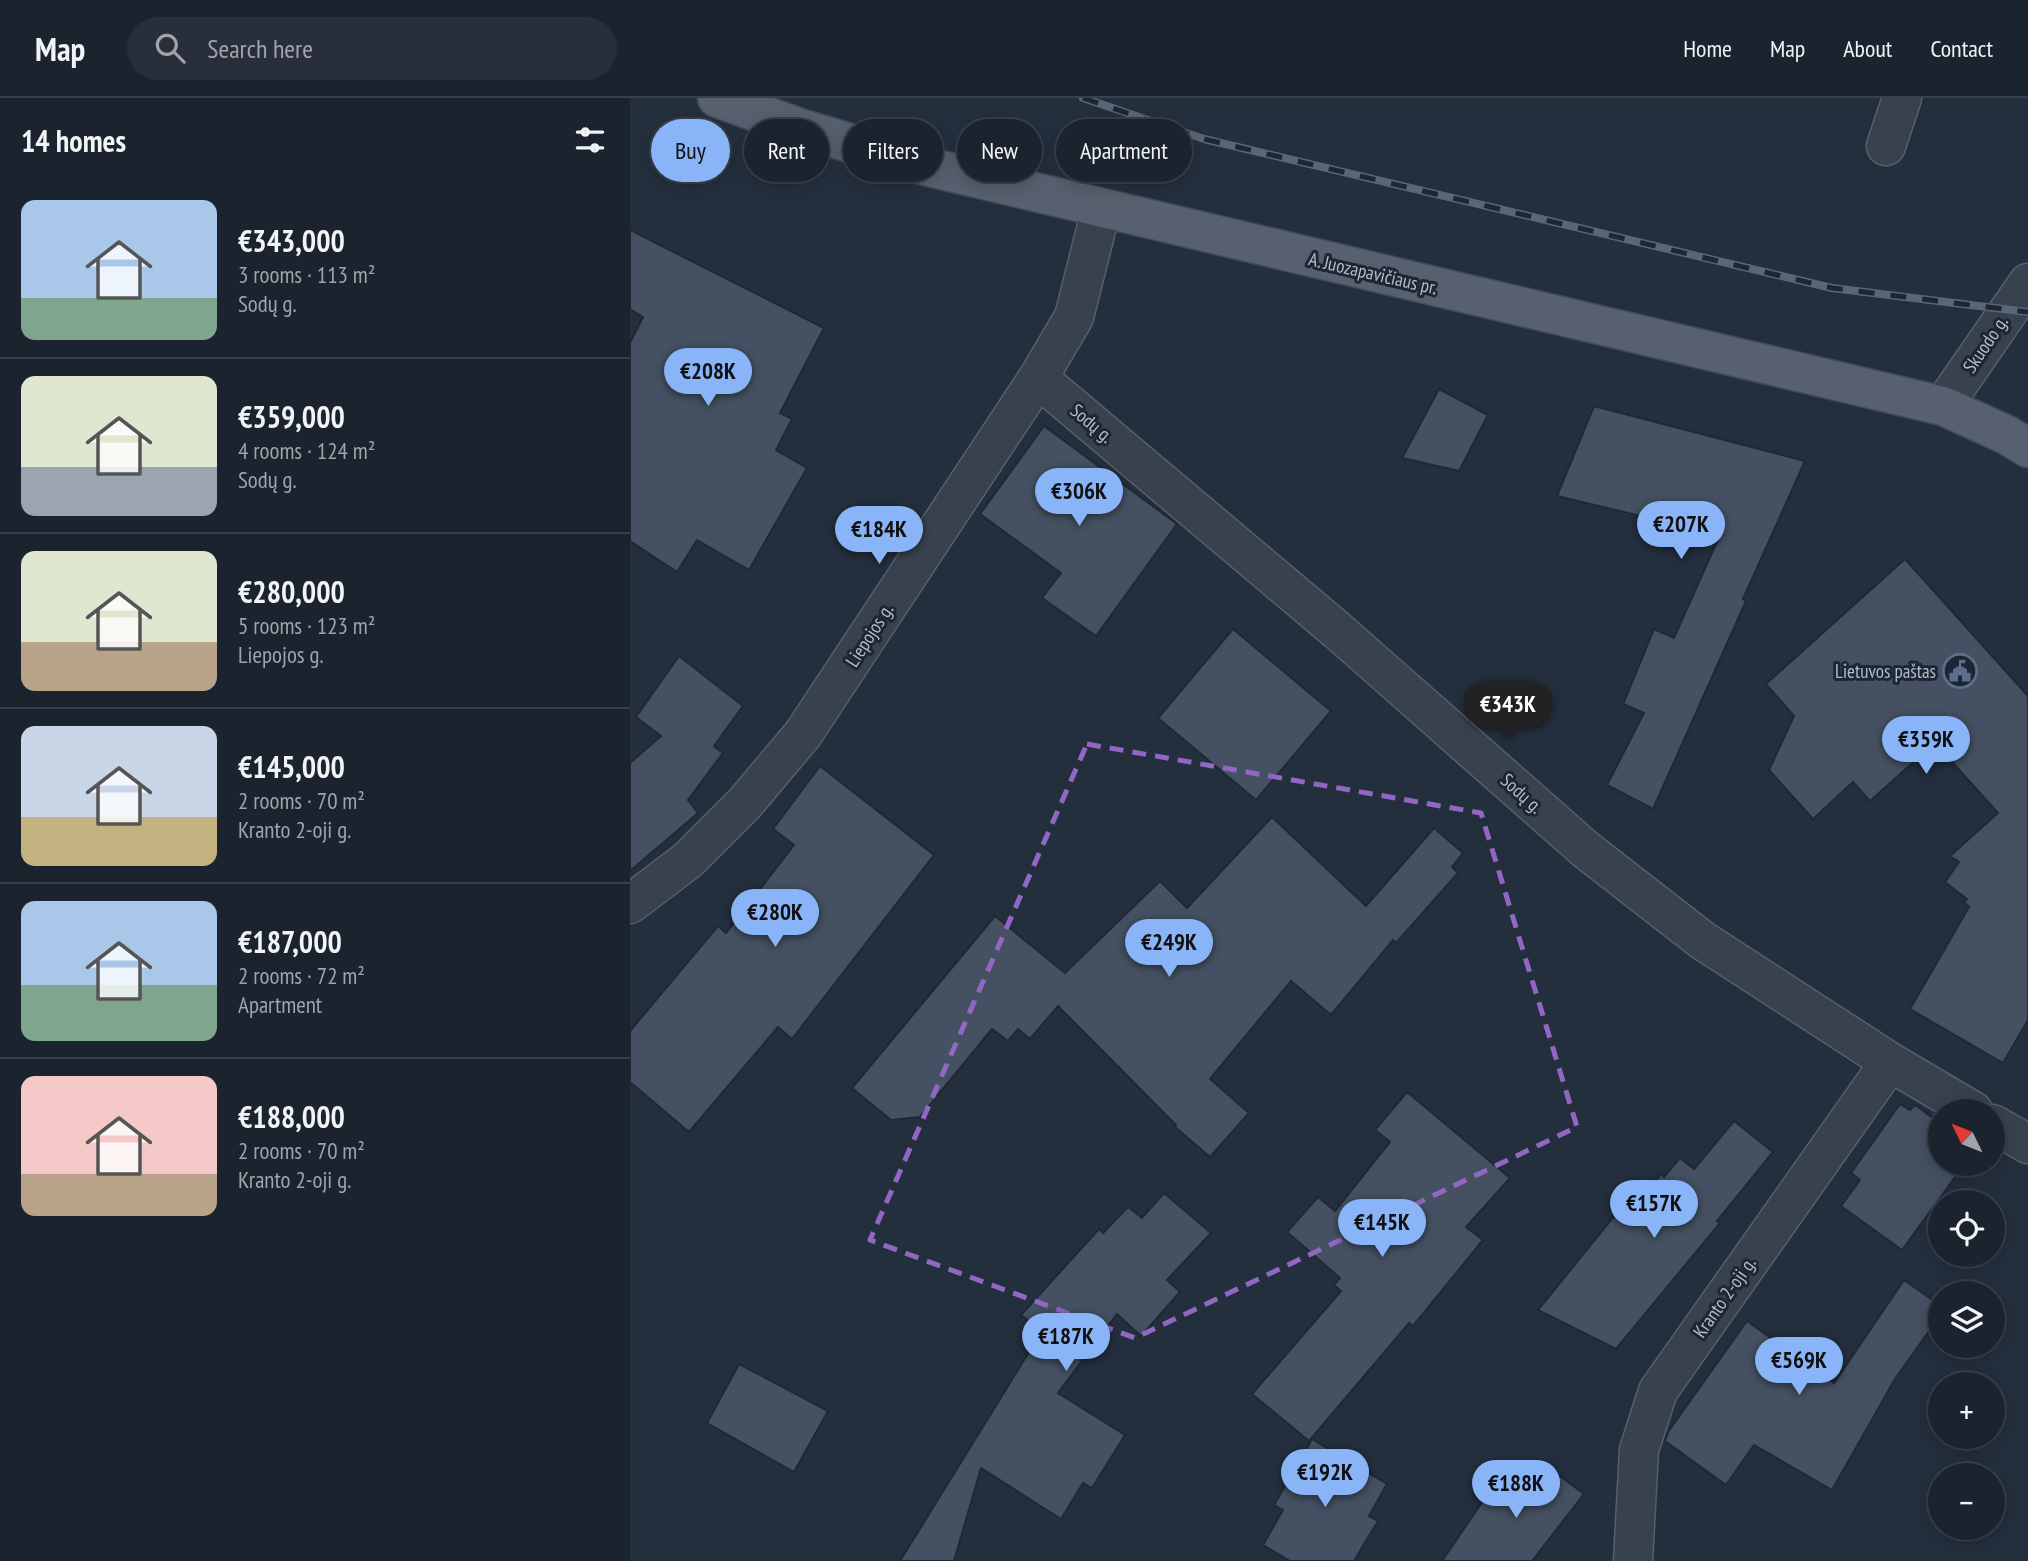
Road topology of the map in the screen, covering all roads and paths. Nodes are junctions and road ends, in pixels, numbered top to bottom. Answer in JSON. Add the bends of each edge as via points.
{"nodes":[{"id":1,"x":717,"y":98,"type":"edge"},
{"id":2,"x":1902,"y":98,"type":"edge"},
{"id":3,"x":1886,"y":146,"type":"dead end"},
{"id":4,"x":1101,"y":210,"type":"junction"},
{"id":5,"x":2028,"y":283,"type":"edge"},
{"id":6,"x":1038,"y":378,"type":"junction"},
{"id":7,"x":1943,"y":406,"type":"junction"},
{"id":8,"x":2028,"y":448,"type":"edge"},
{"id":9,"x":630,"y":904,"type":"edge"},
{"id":10,"x":1890,"y":1062,"type":"junction"},
{"id":11,"x":1953,"y":1099,"type":"edge"},
{"id":12,"x":2006,"y":1131,"type":"edge"},
{"id":13,"x":2028,"y":1144,"type":"edge"},
{"id":14,"x":1633,"y":1561,"type":"edge"}],
"edges":[{"from":1,"to":4,"type":"main road","name":"A. Juozapavičiaus pr.","via":[[929,167]]},
{"from":2,"to":3,"type":"street"},
{"from":4,"to":6,"type":"street","name":"Liepojos g.","via":[[1074,317]]},
{"from":4,"to":7,"type":"main road","name":"A. Juozapavičiaus pr."},
{"from":5,"to":7,"type":"street","name":"Skuodo g."},
{"from":6,"to":9,"type":"street","name":"Liepojos g.","via":[[803,734],[745,803],[688,860]]},
{"from":6,"to":10,"type":"street","name":"Sodų g.","via":[[1338,631],[1585,849],[1702,940]]},
{"from":7,"to":8,"type":"main road","name":"A. Juozapavičiaus pr."},
{"from":10,"to":11,"type":"street","name":"Sodų g."},
{"from":10,"to":14,"type":"street","name":"Kranto 2-oji g.","via":[[1658,1391],[1639,1450]]},
{"from":12,"to":13,"type":"street"}]}
